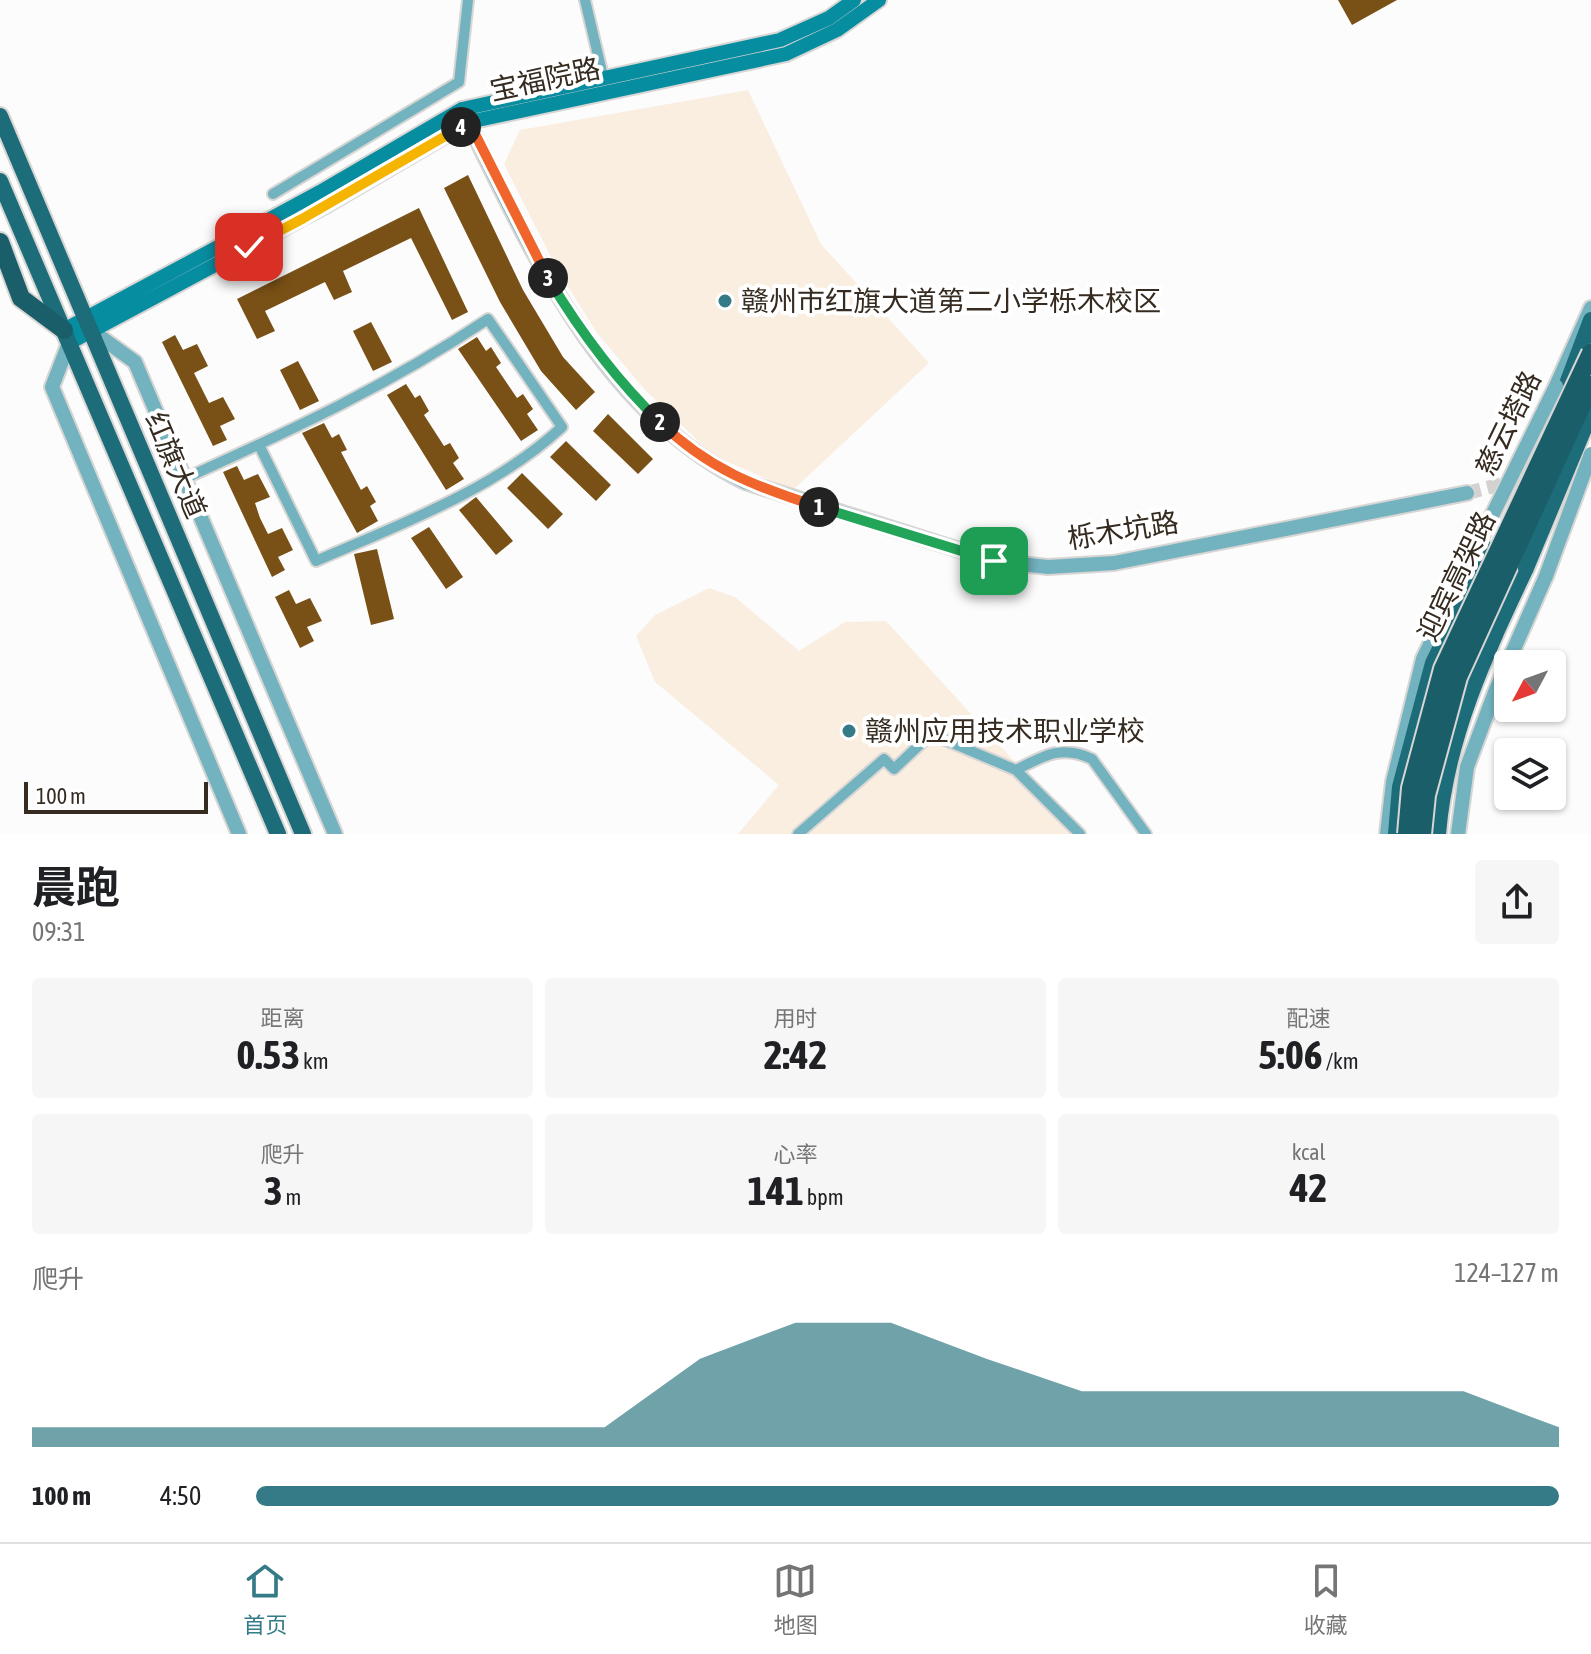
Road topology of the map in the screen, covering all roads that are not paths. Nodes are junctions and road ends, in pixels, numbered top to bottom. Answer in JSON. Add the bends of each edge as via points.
{"nodes":[{"id":1,"x":468,"y":0,"type":"edge"},
{"id":2,"x":585,"y":0,"type":"edge"},
{"id":3,"x":854,"y":0,"type":"edge"},
{"id":4,"x":879,"y":0,"type":"edge"},
{"id":5,"x":605,"y":84,"type":"junction"},
{"id":6,"x":0,"y":116,"type":"edge"},
{"id":7,"x":466,"y":116,"type":"junction"},
{"id":8,"x":0,"y":181,"type":"edge"},
{"id":9,"x":273,"y":194,"type":"dead end"},
{"id":10,"x":0,"y":242,"type":"edge"},
{"id":11,"x":1591,"y":308,"type":"edge"},
{"id":12,"x":1591,"y":320,"type":"edge"},
{"id":13,"x":90,"y":324,"type":"junction"},
{"id":14,"x":66,"y":337,"type":"junction"},
{"id":15,"x":1591,"y":353,"type":"edge"},
{"id":16,"x":1591,"y":385,"type":"edge"},
{"id":17,"x":1560,"y":388,"type":"junction"},
{"id":18,"x":1591,"y":412,"type":"edge"},
{"id":19,"x":259,"y":445,"type":"junction"},
{"id":20,"x":1591,"y":454,"type":"edge"},
{"id":21,"x":186,"y":478,"type":"junction"},
{"id":22,"x":1467,"y":493,"type":"tunnel mouth"},
{"id":23,"x":1483,"y":548,"type":"junction"},
{"id":24,"x":1016,"y":770,"type":"junction"},
{"id":25,"x":239,"y":834,"type":"edge"},
{"id":26,"x":278,"y":834,"type":"edge"},
{"id":27,"x":303,"y":834,"type":"edge"},
{"id":28,"x":335,"y":834,"type":"edge"},
{"id":29,"x":798,"y":834,"type":"edge"},
{"id":30,"x":1080,"y":834,"type":"edge"},
{"id":31,"x":1146,"y":834,"type":"edge"},
{"id":32,"x":1387,"y":834,"type":"edge"},
{"id":33,"x":1396,"y":834,"type":"edge"},
{"id":34,"x":1407,"y":834,"type":"edge"},
{"id":35,"x":1422,"y":834,"type":"edge"},
{"id":36,"x":1438,"y":834,"type":"edge"},
{"id":37,"x":1458,"y":834,"type":"edge"}],
"edges":[{"from":1,"to":9,"type":"street","via":[[459,82]]},
{"from":2,"to":5,"type":"street"},
{"from":3,"to":5,"type":"main road","name":"宝福院路","via":[[780,40]]},
{"from":4,"to":5,"type":"main road","name":"宝福院路","via":[[837,30],[786,54]]},
{"from":5,"to":7,"type":"main road","name":"宝福院路"},
{"from":6,"to":13,"type":"main road","name":"红旗大道"},
{"from":7,"to":13,"type":"main road","name":"宝福院路","via":[[327,205]]},
{"from":7,"to":22,"type":"street","name":"栎木坑路","via":[[581,332],[674,436],[707,463],[745,482],[980,557],[1048,567],[1114,563]]},
{"from":8,"to":14,"type":"main road","name":"红旗大道"},
{"from":10,"to":14,"type":"highway","via":[[21,298]]},
{"from":11,"to":17,"type":"street","name":"慈云塔路"},
{"from":12,"to":17,"type":"main road","name":"慈云塔路"},
{"from":13,"to":14,"type":"main road","name":"宝福院路"},
{"from":13,"to":21,"type":"street","via":[[135,362]]},
{"from":13,"to":27,"type":"main road","name":"红旗大道"},
{"from":14,"to":25,"type":"street","via":[[52,387]]},
{"from":14,"to":26,"type":"main road","name":"红旗大道"},
{"from":15,"to":34,"type":"highway","name":"迎宾高架路","bridge":true,"via":[[1443,669],[1411,788]]},
{"from":16,"to":35,"type":"highway","name":"迎宾高架路","bridge":true,"via":[[1458,677],[1426,795]]},
{"from":17,"to":23,"type":"main road","name":"慈云塔路"},
{"from":18,"to":36,"type":"main road","bridge":true,"via":[[1471,685],[1441,792]]},
{"from":19,"to":19,"type":"street","via":[[401,375],[488,319],[562,427],[532,455],[422,515],[316,561]]},
{"from":19,"to":21,"type":"street"},
{"from":20,"to":37,"type":"street","bridge":true,"via":[[1467,767]]},
{"from":21,"to":28,"type":"street"},
{"from":23,"to":32,"type":"street","name":"慈云塔路","via":[[1423,659],[1393,782]]},
{"from":23,"to":33,"type":"main road","name":"慈云塔路","via":[[1433,663],[1400,787]]},
{"from":24,"to":29,"type":"street","via":[[931,734],[894,769],[884,759]]},
{"from":24,"to":30,"type":"street"},
{"from":24,"to":31,"type":"street","via":[[1062,750],[1078,752],[1092,759]]}]}
